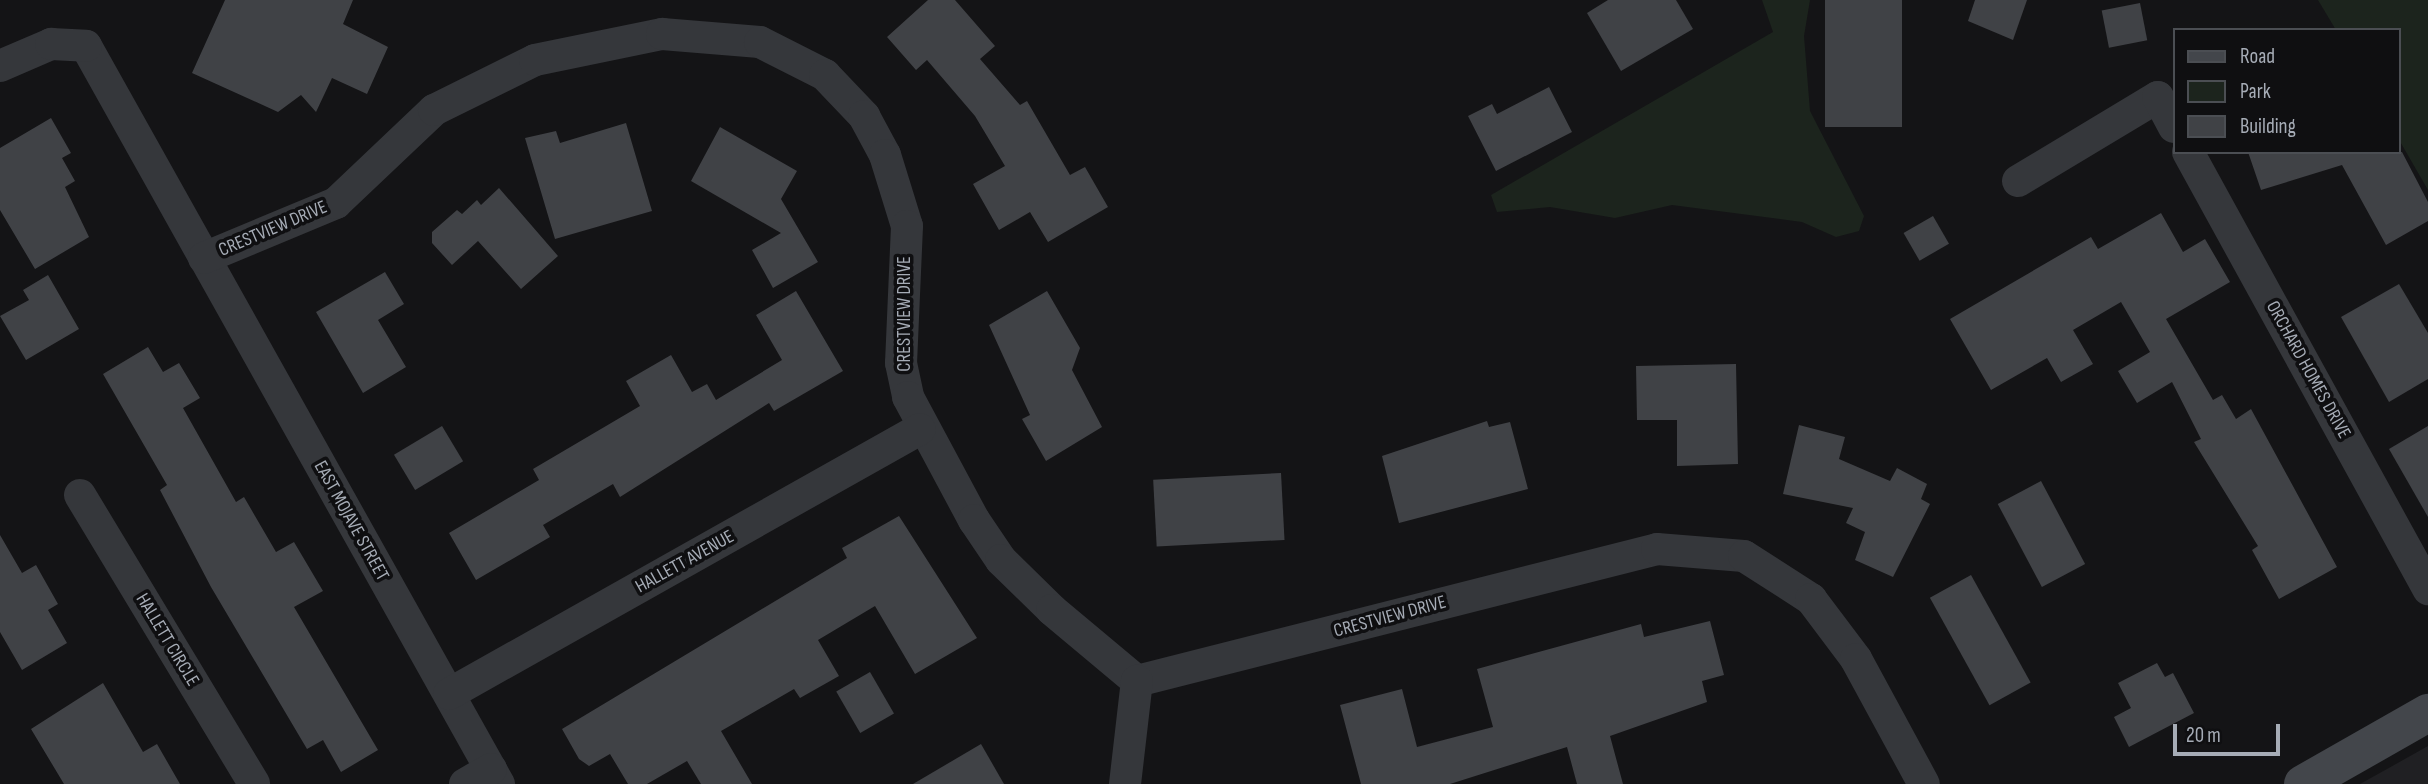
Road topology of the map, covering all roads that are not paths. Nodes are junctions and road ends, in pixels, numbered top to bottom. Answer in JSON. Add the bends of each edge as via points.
{"nodes":[{"id":1,"x":0,"y":66,"type":"edge"},
{"id":2,"x":2172,"y":123,"type":"edge"},
{"id":3,"x":2189,"y":154,"type":"edge"},
{"id":4,"x":2018,"y":181,"type":"dead end"},
{"id":5,"x":204,"y":258,"type":"junction"},
{"id":6,"x":920,"y":429,"type":"junction"},
{"id":7,"x":80,"y":495,"type":"dead end"},
{"id":8,"x":2428,"y":589,"type":"edge"},
{"id":9,"x":1137,"y":681,"type":"junction"},
{"id":10,"x":449,"y":694,"type":"junction"},
{"id":11,"x":2428,"y":713,"type":"edge"},
{"id":12,"x":485,"y":779,"type":"edge"},
{"id":13,"x":254,"y":784,"type":"edge"},
{"id":14,"x":1125,"y":784,"type":"edge"},
{"id":15,"x":1924,"y":784,"type":"edge"},
{"id":16,"x":2303,"y":784,"type":"edge"}],
"edges":[{"from":1,"to":5,"type":"street","name":"CRESTVIEW DRIVE","via":[[40,46],[88,40]]},
{"from":2,"to":4,"type":"street","via":[[2158,97]]},
{"from":3,"to":8,"type":"street","name":"ORCHARD HOMES DRIVE"},
{"from":5,"to":6,"type":"street","name":"CRESTVIEW DRIVE","via":[[336,203],[434,110],[535,60],[662,34],[760,42],[825,75],[864,116],[885,156],[907,226],[901,363]]},
{"from":5,"to":10,"type":"street","name":"EAST MOJAVE STREET"},
{"from":6,"to":9,"type":"street","name":"CRESTVIEW DRIVE","via":[[1001,560]]},
{"from":6,"to":10,"type":"street","name":"HALLETT AVENUE"},
{"from":7,"to":13,"type":"street","name":"HALLETT CIRCLE"},
{"from":9,"to":14,"type":"street"},
{"from":9,"to":15,"type":"street","name":"CRESTVIEW DRIVE","via":[[1657,549],[1744,556],[1811,599],[1856,659]]},
{"from":10,"to":12,"type":"street","name":"EAST MOJAVE STREET"},
{"from":11,"to":16,"type":"main road"}]}
